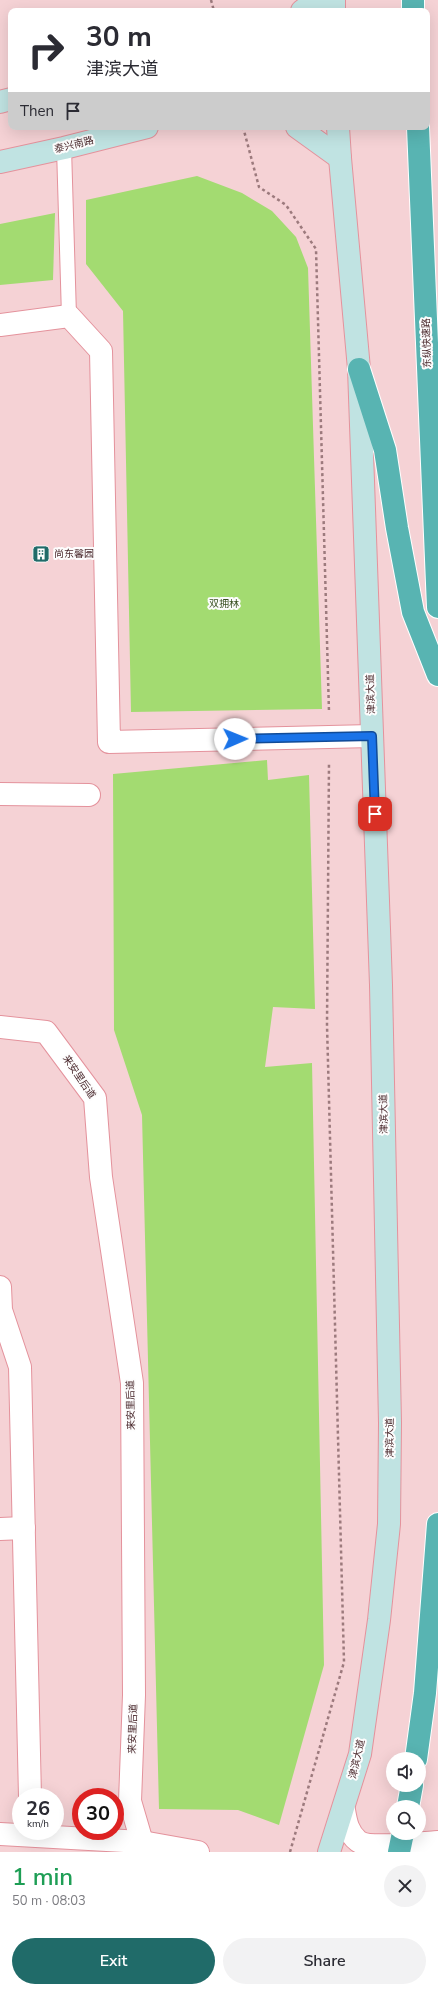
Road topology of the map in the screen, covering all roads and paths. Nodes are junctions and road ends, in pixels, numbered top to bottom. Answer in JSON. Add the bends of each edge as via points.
{"nodes":[{"id":1,"x":316,"y":0,"type":"edge"},
{"id":2,"x":306,"y":8,"type":"edge"},
{"id":3,"x":135,"y":130,"type":"edge"},
{"id":4,"x":244,"y":130,"type":"edge"},
{"id":5,"x":301,"y":130,"type":"edge"},
{"id":6,"x":338,"y":130,"type":"edge"},
{"id":7,"x":418,"y":130,"type":"edge"},
{"id":8,"x":64,"y":148,"type":"junction"},
{"id":9,"x":340,"y":158,"type":"junction"},
{"id":10,"x":0,"y":162,"type":"edge"},
{"id":11,"x":69,"y":316,"type":"junction"},
{"id":12,"x":0,"y":325,"type":"edge"},
{"id":13,"x":359,"y":369,"type":"junction"},
{"id":14,"x":438,"y":607,"type":"edge"},
{"id":15,"x":438,"y":676,"type":"edge"},
{"id":16,"x":372,"y":736,"type":"junction"},
{"id":17,"x":329,"y":737,"type":"junction"},
{"id":18,"x":0,"y":794,"type":"edge"},
{"id":19,"x":89,"y":795,"type":"dead end"},
{"id":20,"x":0,"y":1027,"type":"edge"},
{"id":21,"x":0,"y":1287,"type":"edge"},
{"id":22,"x":438,"y":1524,"type":"edge"},
{"id":23,"x":24,"y":1528,"type":"junction"},
{"id":24,"x":0,"y":1529,"type":"edge"},
{"id":25,"x":417,"y":1752,"type":"edge"},
{"id":26,"x":30,"y":1788,"type":"edge"},
{"id":27,"x":344,"y":1810,"type":"junction"},
{"id":28,"x":0,"y":1834,"type":"edge"},
{"id":29,"x":12,"y":1834,"type":"edge"},
{"id":30,"x":64,"y":1836,"type":"edge"},
{"id":31,"x":402,"y":1840,"type":"edge"},
{"id":32,"x":142,"y":1842,"type":"junction"},
{"id":33,"x":438,"y":1842,"type":"edge"},
{"id":34,"x":198,"y":1852,"type":"edge"},
{"id":35,"x":290,"y":1852,"type":"edge"},
{"id":36,"x":329,"y":1852,"type":"edge"},
{"id":37,"x":399,"y":1852,"type":"edge"}],
"edges":[{"from":1,"to":2,"type":"main road"},
{"from":3,"to":8,"type":"main road","name":"泰兴南路"},
{"from":4,"to":17,"type":"path","via":[[259,187],[286,205],[316,249]]},
{"from":5,"to":9,"type":"main road"},
{"from":6,"to":9,"type":"main road","name":"津滨大道"},
{"from":7,"to":14,"type":"highway","name":"东纵快速路"},
{"from":8,"to":10,"type":"main road","name":"泰兴南路"},
{"from":8,"to":11,"type":"lane"},
{"from":9,"to":13,"type":"main road","name":"津滨大道"},
{"from":11,"to":12,"type":"street"},
{"from":11,"to":17,"type":"street","via":[[101,352],[109,742]]},
{"from":13,"to":15,"type":"highway","via":[[385,450],[413,612]]},
{"from":13,"to":16,"type":"main road","name":"津滨大道"},
{"from":16,"to":17,"type":"street"},
{"from":16,"to":27,"type":"main road","name":"津滨大道","via":[[389,1310],[389,1524],[379,1620],[360,1754]]},
{"from":17,"to":35,"type":"path","via":[[327,1025],[344,1662]]},
{"from":18,"to":19,"type":"street"},
{"from":20,"to":32,"type":"street","name":"来安里后道","via":[[46,1032],[95,1098],[101,1176],[132,1383],[134,1695],[130,1801]]},
{"from":21,"to":23,"type":"street","via":[[1,1310],[20,1368]]},
{"from":22,"to":25,"type":"highway","via":[[425,1693]]},
{"from":23,"to":24,"type":"street"},
{"from":23,"to":26,"type":"street"},
{"from":27,"to":33,"type":"street","via":[[351,1834],[359,1842],[371,1845]]},
{"from":27,"to":36,"type":"main road","name":"津滨大道"},
{"from":28,"to":29,"type":"street"},
{"from":30,"to":32,"type":"street"},
{"from":31,"to":37,"type":"highway","bridge":true},
{"from":32,"to":34,"type":"street"}]}
